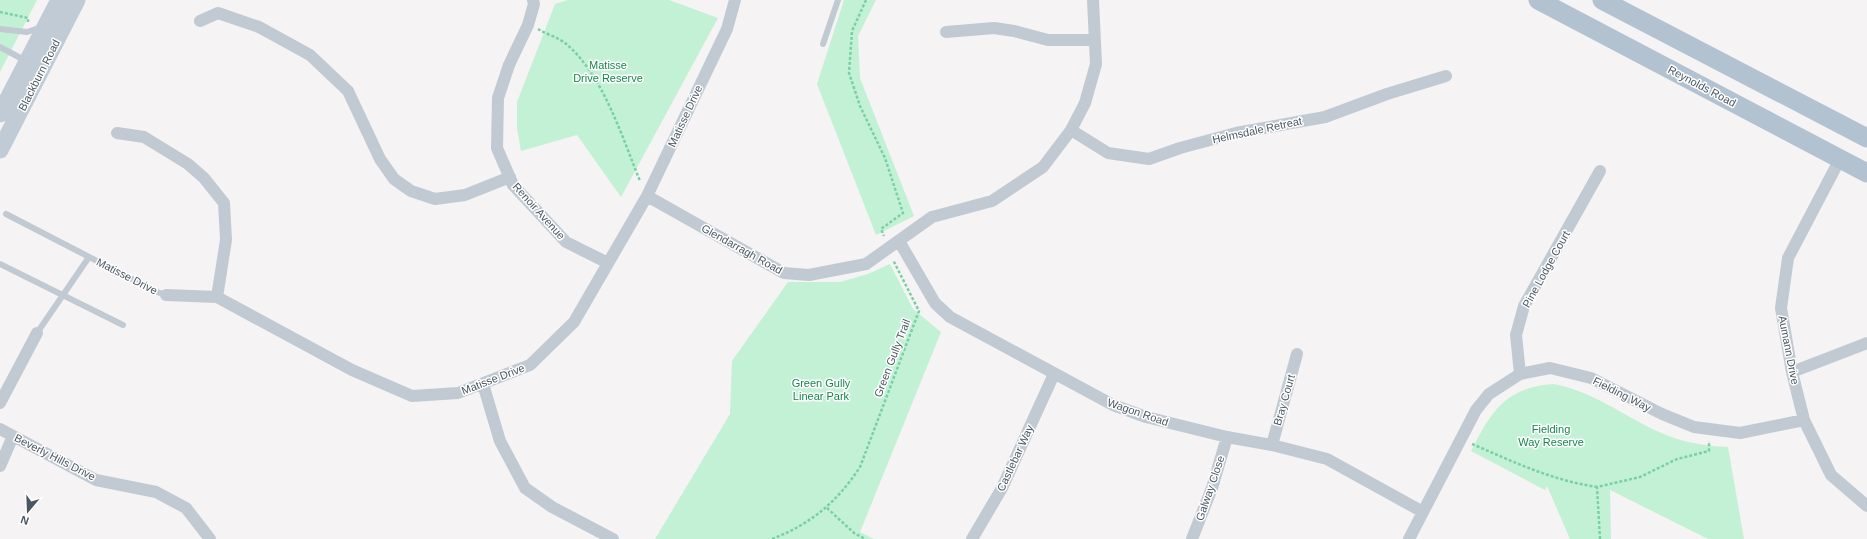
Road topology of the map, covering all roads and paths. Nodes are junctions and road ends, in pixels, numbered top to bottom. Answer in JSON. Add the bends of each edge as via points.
{"nodes":[{"id":1,"x":60,"y":0,"type":"edge"},
{"id":2,"x":77,"y":0,"type":"edge"},
{"id":3,"x":533,"y":0,"type":"edge"},
{"id":4,"x":735,"y":0,"type":"edge"},
{"id":5,"x":838,"y":0,"type":"edge"},
{"id":6,"x":866,"y":0,"type":"edge"},
{"id":7,"x":1093,"y":0,"type":"edge"},
{"id":8,"x":1538,"y":0,"type":"edge"},
{"id":9,"x":1602,"y":0,"type":"edge"},
{"id":10,"x":0,"y":12,"type":"edge"},
{"id":11,"x":200,"y":21,"type":"dead end"},
{"id":12,"x":28,"y":25,"type":"dead end"},
{"id":13,"x":528,"y":25,"type":"junction"},
{"id":14,"x":48,"y":26,"type":"junction"},
{"id":15,"x":0,"y":29,"type":"edge"},
{"id":16,"x":946,"y":32,"type":"dead end"},
{"id":17,"x":1095,"y":40,"type":"junction"},
{"id":18,"x":823,"y":44,"type":"dead end"},
{"id":19,"x":0,"y":47,"type":"edge"},
{"id":20,"x":34,"y":66,"type":"junction"},
{"id":21,"x":1446,"y":76,"type":"dead end"},
{"id":22,"x":0,"y":114,"type":"edge"},
{"id":23,"x":1071,"y":130,"type":"junction"},
{"id":24,"x":117,"y":134,"type":"dead end"},
{"id":25,"x":1867,"y":138,"type":"edge"},
{"id":26,"x":0,"y":150,"type":"edge"},
{"id":27,"x":1840,"y":158,"type":"junction"},
{"id":28,"x":1600,"y":171,"type":"dead end"},
{"id":29,"x":1867,"y":173,"type":"edge"},
{"id":30,"x":510,"y":177,"type":"junction"},
{"id":31,"x":647,"y":196,"type":"junction"},
{"id":32,"x":6,"y":214,"type":"dead end"},
{"id":33,"x":899,"y":241,"type":"junction"},
{"id":34,"x":888,"y":249,"type":"junction"},
{"id":35,"x":89,"y":257,"type":"junction"},
{"id":36,"x":608,"y":263,"type":"junction"},
{"id":37,"x":0,"y":264,"type":"edge"},
{"id":38,"x":63,"y":295,"type":"junction"},
{"id":39,"x":166,"y":295,"type":"joint"},
{"id":40,"x":217,"y":297,"type":"junction"},
{"id":41,"x":122,"y":325,"type":"dead end"},
{"id":42,"x":37,"y":333,"type":"joint"},
{"id":43,"x":1867,"y":343,"type":"edge"},
{"id":44,"x":1297,"y":354,"type":"dead end"},
{"id":45,"x":1792,"y":372,"type":"junction"},
{"id":46,"x":1054,"y":374,"type":"junction"},
{"id":47,"x":1520,"y":374,"type":"junction"},
{"id":48,"x":483,"y":384,"type":"junction"},
{"id":49,"x":0,"y":403,"type":"edge"},
{"id":50,"x":1804,"y":420,"type":"junction"},
{"id":51,"x":0,"y":429,"type":"edge"},
{"id":52,"x":1710,"y":429,"type":"junction"},
{"id":53,"x":13,"y":436,"type":"junction"},
{"id":54,"x":1227,"y":437,"type":"junction"},
{"id":55,"x":1460,"y":439,"type":"junction"},
{"id":56,"x":1272,"y":445,"type":"junction"},
{"id":57,"x":0,"y":466,"type":"edge"},
{"id":58,"x":1597,"y":487,"type":"junction"},
{"id":59,"x":1867,"y":506,"type":"edge"},
{"id":60,"x":827,"y":508,"type":"junction"},
{"id":61,"x":1423,"y":512,"type":"junction"},
{"id":62,"x":210,"y":539,"type":"edge"},
{"id":63,"x":613,"y":539,"type":"edge"},
{"id":64,"x":772,"y":539,"type":"edge"},
{"id":65,"x":865,"y":539,"type":"edge"},
{"id":66,"x":972,"y":539,"type":"edge"},
{"id":67,"x":1192,"y":539,"type":"edge"},
{"id":68,"x":1409,"y":539,"type":"edge"},
{"id":69,"x":1600,"y":539,"type":"edge"}],
"edges":[{"from":1,"to":14,"type":"main road","name":"Blackburn Road"},
{"from":2,"to":20,"type":"main road","name":"Blackburn Road"},
{"from":3,"to":13,"type":"street","name":"Renoir Avenue"},
{"from":4,"to":31,"type":"street","name":"Matisse Drive","via":[[727,28]]},
{"from":5,"to":18,"type":"lane"},
{"from":6,"to":34,"type":"path","name":"Green Gully Trail","via":[[852,31],[849,73],[860,106],[885,158],[903,213],[881,228]]},
{"from":7,"to":17,"type":"street","name":"Glendarragh Road"},
{"from":8,"to":27,"type":"main road","name":"Reynolds Road"},
{"from":9,"to":25,"type":"main road"},
{"from":10,"to":12,"type":"path","via":[[28,18]]},
{"from":11,"to":30,"type":"street","via":[[218,13],[259,27],[310,55],[348,91],[380,159],[394,179],[411,191],[435,199],[465,195]]},
{"from":13,"to":30,"type":"street","name":"Renoir Avenue","via":[[498,98],[497,148]]},
{"from":13,"to":31,"type":"path","via":[[564,43],[589,70],[610,107]]},
{"from":14,"to":15,"type":"lane","via":[[28,32]]},
{"from":14,"to":20,"type":"main road","name":"Blackburn Road"},
{"from":16,"to":17,"type":"street","via":[[994,28],[1048,40]]},
{"from":17,"to":23,"type":"street","name":"Glendarragh Road","via":[[1096,64],[1085,102]]},
{"from":19,"to":20,"type":"lane"},
{"from":20,"to":22,"type":"main road","name":"Blackburn Road"},
{"from":20,"to":26,"type":"main road","name":"Blackburn Road"},
{"from":21,"to":23,"type":"street","name":"Helmsdale Retreat","via":[[1325,117],[1236,133],[1149,159],[1108,153]]},
{"from":23,"to":33,"type":"street","name":"Glendarragh Road","via":[[1042,166],[992,201],[932,217]]},
{"from":24,"to":40,"type":"street","via":[[144,137],[188,164],[204,178],[224,204],[226,240]]},
{"from":27,"to":29,"type":"main road","name":"Reynolds Road"},
{"from":27,"to":45,"type":"street","name":"Aumann Drive","via":[[1788,258],[1781,308]]},
{"from":28,"to":47,"type":"street","name":"Pine Lodge Court","via":[[1524,306],[1516,335]]},
{"from":30,"to":36,"type":"street","name":"Renoir Avenue","via":[[513,185],[566,242]]},
{"from":31,"to":34,"type":"street","name":"Glendarragh Road","via":[[784,273],[809,275],[866,264]]},
{"from":31,"to":36,"type":"street","name":"Matisse Drive"},
{"from":32,"to":35,"type":"lane","name":"Matisse Drive"},
{"from":33,"to":34,"type":"street","name":"Glendarragh Road"},
{"from":33,"to":46,"type":"street","name":"Wagon Road","via":[[935,303],[950,317]]},
{"from":34,"to":60,"type":"path","name":"Green Gully Trail","via":[[919,311],[860,467],[848,486]]},
{"from":35,"to":38,"type":"lane","name":"Matisse Drive"},
{"from":35,"to":39,"type":"lane","name":"Matisse Drive"},
{"from":36,"to":48,"type":"street","name":"Matisse Drive","via":[[574,322],[530,365]]},
{"from":37,"to":38,"type":"lane"},
{"from":38,"to":41,"type":"lane"},
{"from":38,"to":42,"type":"lane","name":"Matisse Drive"},
{"from":39,"to":40,"type":"street","name":"Matisse Drive"},
{"from":40,"to":48,"type":"street","name":"Matisse Drive","via":[[352,370],[412,396],[458,393]]},
{"from":42,"to":49,"type":"street","name":"Matisse Drive"},
{"from":43,"to":45,"type":"street"},
{"from":44,"to":56,"type":"street","name":"Bray Court"},
{"from":45,"to":50,"type":"street","name":"Aumann Drive"},
{"from":46,"to":54,"type":"street","name":"Wagon Road","via":[[1119,407],[1146,417]]},
{"from":46,"to":66,"type":"street","name":"Castlebar Way","via":[[1002,488]]},
{"from":47,"to":52,"type":"street","name":"Fielding Way","via":[[1550,368],[1591,378],[1662,414]]},
{"from":47,"to":55,"type":"street","name":"Fielding Way","via":[[1489,394],[1476,410]]},
{"from":48,"to":63,"type":"street","via":[[500,441],[525,488],[552,507]]},
{"from":50,"to":52,"type":"street","name":"Fielding Way","via":[[1740,433]]},
{"from":50,"to":59,"type":"street","name":"Aumann Drive","via":[[1831,475]]},
{"from":51,"to":53,"type":"street","name":"Beverly Hills Drive"},
{"from":52,"to":58,"type":"path","via":[[1709,451],[1677,459],[1640,477]]},
{"from":53,"to":57,"type":"street"},
{"from":53,"to":62,"type":"street","name":"Beverly Hills Drive","via":[[96,480],[156,492],[186,508]]},
{"from":54,"to":56,"type":"street","name":"Wagon Road"},
{"from":54,"to":67,"type":"street","name":"Galway Close","via":[[1212,488]]},
{"from":55,"to":58,"type":"path","via":[[1537,472],[1571,483]]},
{"from":55,"to":61,"type":"street","name":"Fielding Way"},
{"from":56,"to":61,"type":"street","name":"Wagon Road","via":[[1327,459]]},
{"from":58,"to":69,"type":"path"},
{"from":60,"to":64,"type":"path","name":"Green Gully Trail","via":[[788,533]]},
{"from":60,"to":65,"type":"path","via":[[854,533]]},
{"from":61,"to":68,"type":"street","name":"Fielding Way"}]}
